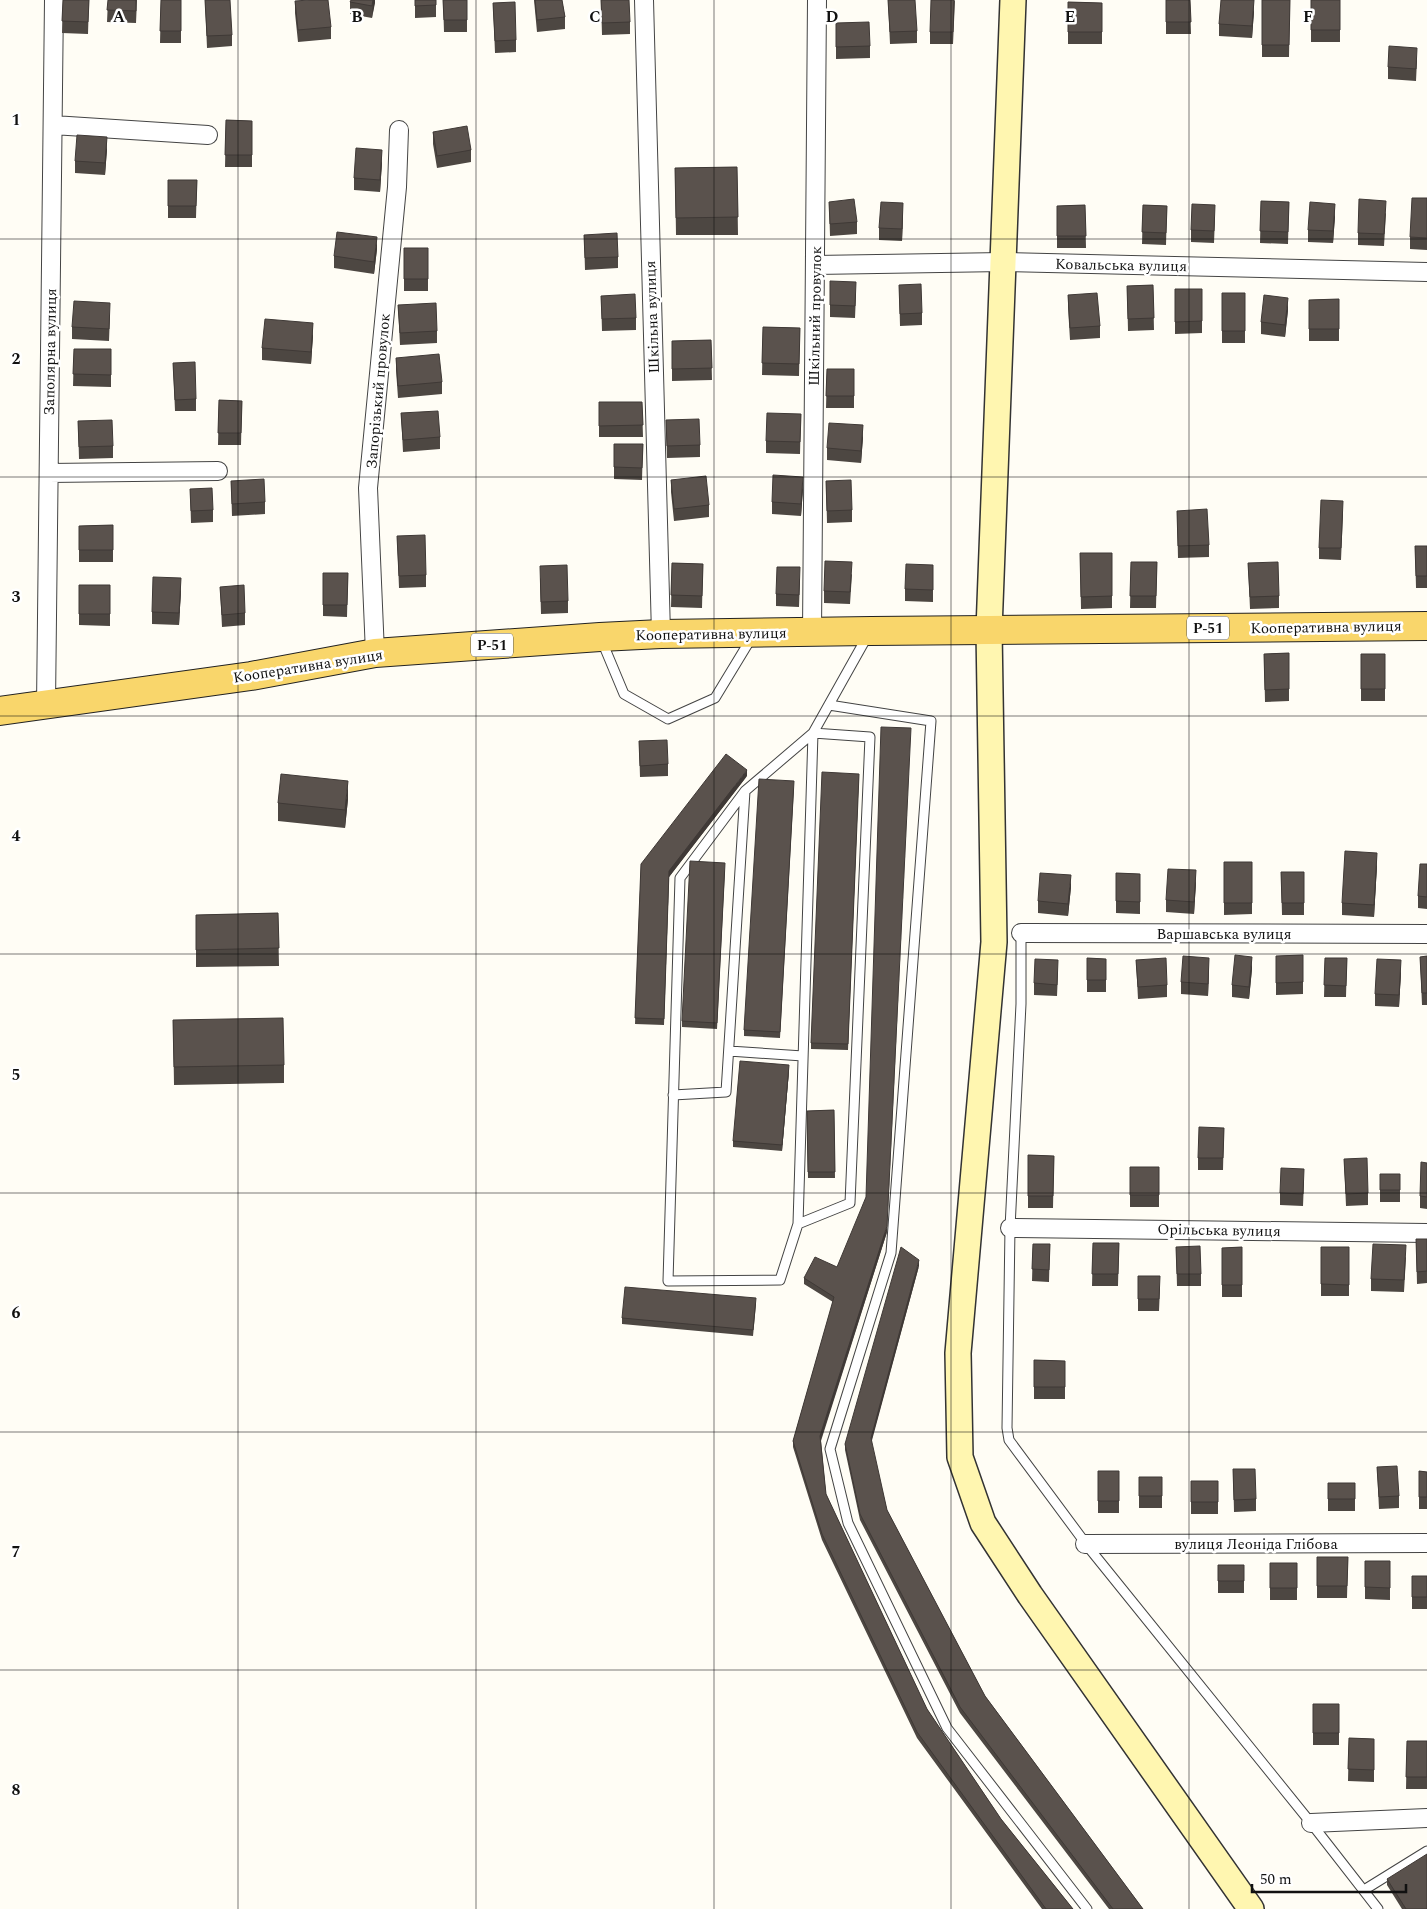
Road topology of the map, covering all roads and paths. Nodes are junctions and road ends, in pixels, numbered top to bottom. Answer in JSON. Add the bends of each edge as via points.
{"nodes":[{"id":1,"x":54,"y":0,"type":"edge"},
{"id":2,"x":644,"y":0,"type":"edge"},
{"id":3,"x":818,"y":0,"type":"edge"},
{"id":4,"x":1013,"y":0,"type":"edge"},
{"id":5,"x":53,"y":125,"type":"junction"},
{"id":6,"x":399,"y":130,"type":"dead end"},
{"id":7,"x":208,"y":135,"type":"dead end"},
{"id":8,"x":1003,"y":262,"type":"junction"},
{"id":9,"x":815,"y":265,"type":"junction"},
{"id":10,"x":1427,"y":272,"type":"edge"},
{"id":11,"x":218,"y":471,"type":"dead end"},
{"id":12,"x":49,"y":472,"type":"junction"},
{"id":13,"x":1427,"y":626,"type":"edge"},
{"id":14,"x":989,"y":630,"type":"junction"},
{"id":15,"x":871,"y":631,"type":"junction"},
{"id":16,"x":812,"y":632,"type":"junction"},
{"id":17,"x":755,"y":633,"type":"junction"},
{"id":18,"x":661,"y":634,"type":"junction"},
{"id":19,"x":600,"y":637,"type":"junction"},
{"id":20,"x":374,"y":653,"type":"junction"},
{"id":21,"x":830,"y":704,"type":"junction"},
{"id":22,"x":46,"y":705,"type":"junction"},
{"id":23,"x":0,"y":711,"type":"edge"},
{"id":24,"x":813,"y":733,"type":"junction"},
{"id":25,"x":746,"y":791,"type":"junction"},
{"id":26,"x":1021,"y":933,"type":"joint"},
{"id":27,"x":1427,"y":934,"type":"edge"},
{"id":28,"x":729,"y":1051,"type":"junction"},
{"id":29,"x":804,"y":1056,"type":"junction"},
{"id":30,"x":673,"y":1095,"type":"junction"},
{"id":31,"x":798,"y":1224,"type":"junction"},
{"id":32,"x":1010,"y":1228,"type":"junction"},
{"id":33,"x":1427,"y":1233,"type":"edge"},
{"id":34,"x":1427,"y":1543,"type":"edge"},
{"id":35,"x":1086,"y":1544,"type":"junction"},
{"id":36,"x":1427,"y":1818,"type":"edge"},
{"id":37,"x":1311,"y":1823,"type":"junction"},
{"id":38,"x":1427,"y":1851,"type":"edge"},
{"id":39,"x":1364,"y":1890,"type":"junction"},
{"id":40,"x":1087,"y":1909,"type":"edge"},
{"id":41,"x":1251,"y":1909,"type":"edge"},
{"id":42,"x":1378,"y":1909,"type":"edge"}],
"edges":[{"from":1,"to":5,"type":"street","name":"Заполярна вулиця"},
{"from":2,"to":18,"type":"street","name":"Шкільна вулиця"},
{"from":3,"to":9,"type":"street","name":"Шкільний провулок"},
{"from":4,"to":8,"type":"street"},
{"from":5,"to":7,"type":"street"},
{"from":5,"to":12,"type":"street","name":"Заполярна вулиця"},
{"from":6,"to":20,"type":"street","name":"Запорізький провулок","via":[[397,187],[368,488]]},
{"from":8,"to":9,"type":"street","name":"Ковальська вулиця"},
{"from":8,"to":10,"type":"street","name":"Ковальська вулиця"},
{"from":8,"to":14,"type":"street"},
{"from":9,"to":16,"type":"street","name":"Шкільний провулок"},
{"from":11,"to":12,"type":"street"},
{"from":12,"to":22,"type":"street","name":"Заполярна вулиця"},
{"from":13,"to":14,"type":"main road","name":"Кооперативна вулиця","number":"Р-51"},
{"from":14,"to":15,"type":"main road","name":"Кооперативна вулиця","number":"Р-51"},
{"from":14,"to":41,"type":"street","via":[[994,942],[958,1353],[960,1458],[983,1523]]},
{"from":15,"to":16,"type":"main road","name":"Кооперативна вулиця","number":"Р-51"},
{"from":15,"to":21,"type":"lane"},
{"from":16,"to":17,"type":"main road","name":"Кооперативна вулиця","number":"Р-51"},
{"from":17,"to":18,"type":"main road","name":"Кооперативна вулиця","number":"Р-51"},
{"from":17,"to":19,"type":"lane","via":[[715,698],[668,719],[624,694]]},
{"from":18,"to":19,"type":"main road","name":"Кооперативна вулиця","number":"Р-51"},
{"from":19,"to":20,"type":"main road","name":"Кооперативна вулиця","number":"Р-51"},
{"from":20,"to":22,"type":"main road","name":"Кооперативна вулиця","number":"Р-51","via":[[252,676]]},
{"from":21,"to":24,"type":"lane"},
{"from":21,"to":40,"type":"lane","via":[[931,721],[891,1253],[830,1448],[848,1523],[947,1728]]},
{"from":22,"to":23,"type":"main road","name":"Кооперативна вулиця","number":"Р-51"},
{"from":24,"to":25,"type":"lane"},
{"from":24,"to":29,"type":"lane"},
{"from":24,"to":31,"type":"lane","via":[[870,737],[850,1203]]},
{"from":25,"to":28,"type":"lane"},
{"from":25,"to":30,"type":"lane","via":[[680,878]]},
{"from":26,"to":27,"type":"street","name":"Варшавська вулиця"},
{"from":26,"to":32,"type":"lane","via":[[1021,1004]]},
{"from":28,"to":29,"type":"lane"},
{"from":28,"to":30,"type":"lane","via":[[726,1092]]},
{"from":29,"to":31,"type":"lane"},
{"from":30,"to":31,"type":"lane","via":[[668,1281],[780,1280]]},
{"from":32,"to":33,"type":"street","name":"Орільська вулиця"},
{"from":32,"to":35,"type":"lane","via":[[1007,1428],[1010,1440]]},
{"from":34,"to":35,"type":"street","name":"вулиця Леоніда Глібова"},
{"from":35,"to":37,"type":"lane"},
{"from":36,"to":37,"type":"street"},
{"from":37,"to":39,"type":"lane"},
{"from":38,"to":39,"type":"lane"},
{"from":39,"to":42,"type":"lane"}]}
